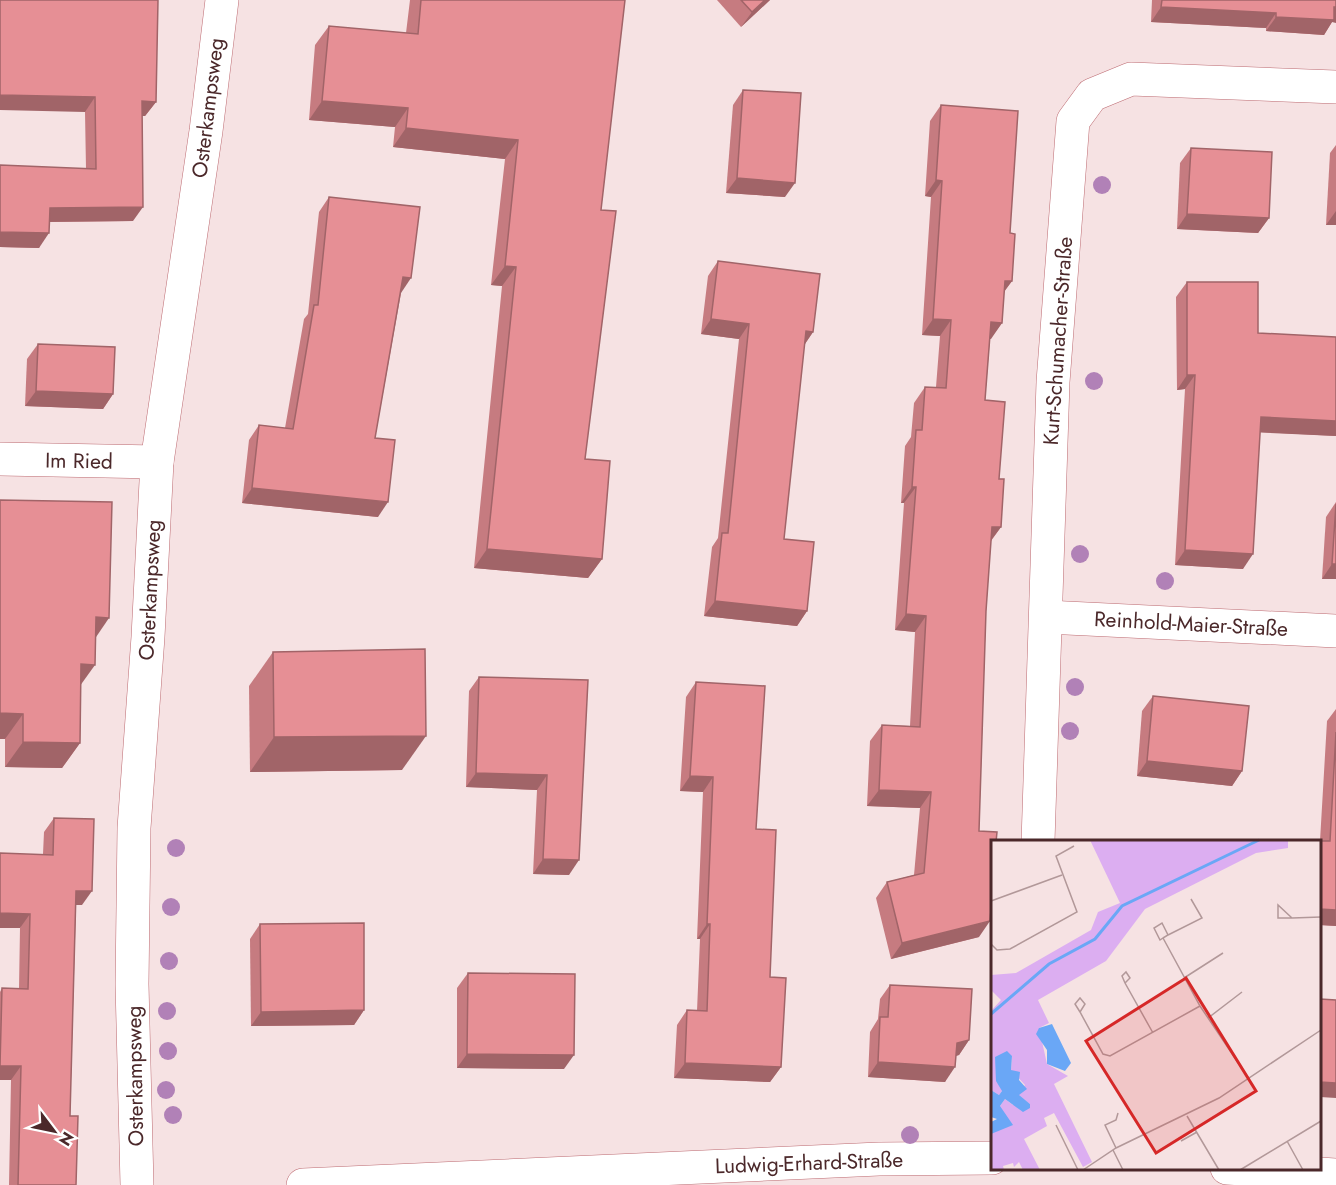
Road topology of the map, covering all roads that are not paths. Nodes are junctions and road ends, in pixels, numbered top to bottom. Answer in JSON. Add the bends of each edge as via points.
{"nodes":[{"id":1,"x":222,"y":0,"type":"edge"},
{"id":2,"x":1336,"y":87,"type":"edge"},
{"id":3,"x":0,"y":459,"type":"edge"},
{"id":4,"x":157,"y":462,"type":"junction"},
{"id":5,"x":1046,"y":617,"type":"junction"},
{"id":6,"x":1336,"y":631,"type":"edge"},
{"id":7,"x":1038,"y":840,"type":"edge"},
{"id":8,"x":991,"y":1158,"type":"edge"},
{"id":9,"x":1258,"y":1170,"type":"edge"},
{"id":10,"x":880,"y":1172,"type":"edge"},
{"id":11,"x":1336,"y":1175,"type":"edge"},
{"id":12,"x":137,"y":1185,"type":"edge"},
{"id":13,"x":303,"y":1185,"type":"edge"}],
"edges":[{"from":1,"to":4,"type":"street","name":"Osterkampsweg"},
{"from":2,"to":5,"type":"street","name":"Kurt-Schumacher-Straße","via":[[1131,79],[1092,95],[1073,121],[1053,382]]},
{"from":3,"to":4,"type":"street","name":"Im Ried"},
{"from":4,"to":12,"type":"street","name":"Osterkampsweg","via":[[134,828],[132,984]]},
{"from":5,"to":6,"type":"street","name":"Reinhold-Maier-Straße"},
{"from":5,"to":7,"type":"street","name":"Kurt-Schumacher-Straße"},
{"from":8,"to":10,"type":"street","name":"Ludwig-Erhard-Straße"},
{"from":9,"to":11,"type":"street"},
{"from":10,"to":13,"type":"street","name":"Ludwig-Erhard-Straße"}]}
